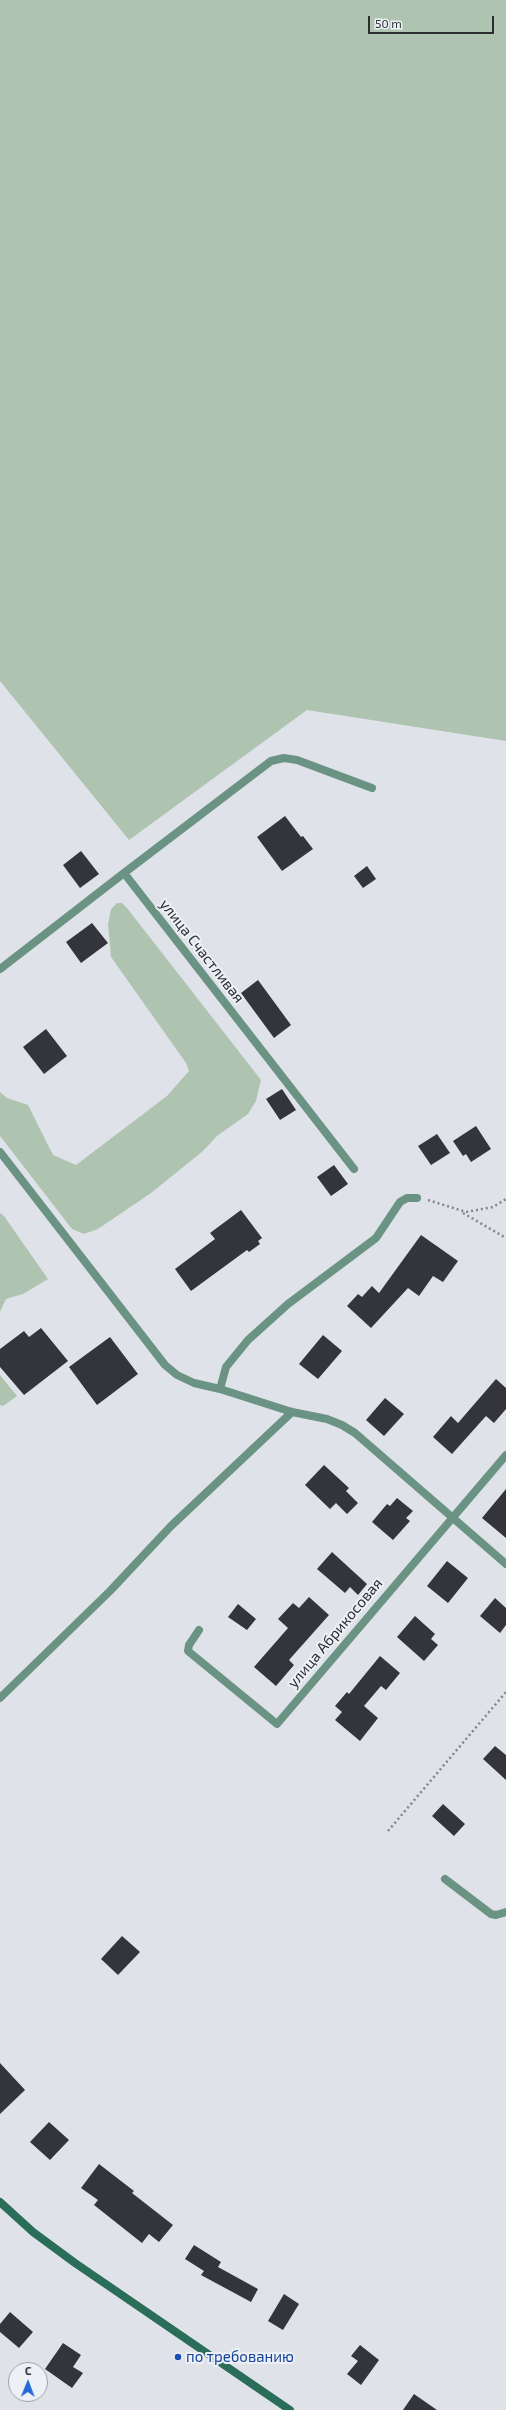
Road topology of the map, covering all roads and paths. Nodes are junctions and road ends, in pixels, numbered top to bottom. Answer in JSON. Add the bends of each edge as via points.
{"nodes":[{"id":1,"x":372,"y":788,"type":"dead end"},
{"id":2,"x":124,"y":873,"type":"junction"},
{"id":3,"x":0,"y":969,"type":"edge"},
{"id":4,"x":0,"y":1152,"type":"edge"},
{"id":5,"x":354,"y":1169,"type":"dead end"},
{"id":6,"x":417,"y":1198,"type":"joint"},
{"id":7,"x":506,"y":1198,"type":"edge"},
{"id":8,"x":460,"y":1212,"type":"junction"},
{"id":9,"x":506,"y":1238,"type":"edge"},
{"id":10,"x":220,"y":1389,"type":"junction"},
{"id":11,"x":292,"y":1412,"type":"junction"},
{"id":12,"x":506,"y":1455,"type":"edge"},
{"id":13,"x":451,"y":1517,"type":"junction"},
{"id":14,"x":506,"y":1564,"type":"edge"},
{"id":15,"x":199,"y":1630,"type":"dead end"},
{"id":16,"x":506,"y":1692,"type":"edge"},
{"id":17,"x":0,"y":1698,"type":"edge"},
{"id":18,"x":388,"y":1832,"type":"dead end"},
{"id":19,"x":445,"y":1880,"type":"dead end"},
{"id":20,"x":506,"y":1912,"type":"edge"},
{"id":21,"x":0,"y":2202,"type":"edge"},
{"id":22,"x":290,"y":2410,"type":"edge"}],
"edges":[{"from":1,"to":2,"type":"lane","via":[[297,760],[284,758],[270,761]]},
{"from":2,"to":3,"type":"lane"},
{"from":2,"to":5,"type":"lane","name":"улица Счастливая"},
{"from":4,"to":10,"type":"lane","via":[[165,1365],[188,1381]]},
{"from":6,"to":8,"type":"path"},
{"from":6,"to":10,"type":"lane","via":[[407,1198],[400,1202],[376,1238],[288,1304],[248,1340],[226,1367]]},
{"from":7,"to":8,"type":"path","via":[[493,1207]]},
{"from":8,"to":9,"type":"path"},
{"from":10,"to":11,"type":"lane"},
{"from":11,"to":13,"type":"lane","via":[[327,1419],[355,1433]]},
{"from":11,"to":17,"type":"lane","via":[[171,1526],[110,1591]]},
{"from":12,"to":13,"type":"lane","name":"улица Абрикосовая"},
{"from":13,"to":14,"type":"lane"},
{"from":13,"to":15,"type":"lane","name":"улица Абрикосовая","via":[[276,1724],[188,1651]]},
{"from":16,"to":18,"type":"path"},
{"from":19,"to":20,"type":"lane","via":[[491,1914]]},
{"from":21,"to":22,"type":"main road","via":[[33,2232],[75,2263]]}]}
